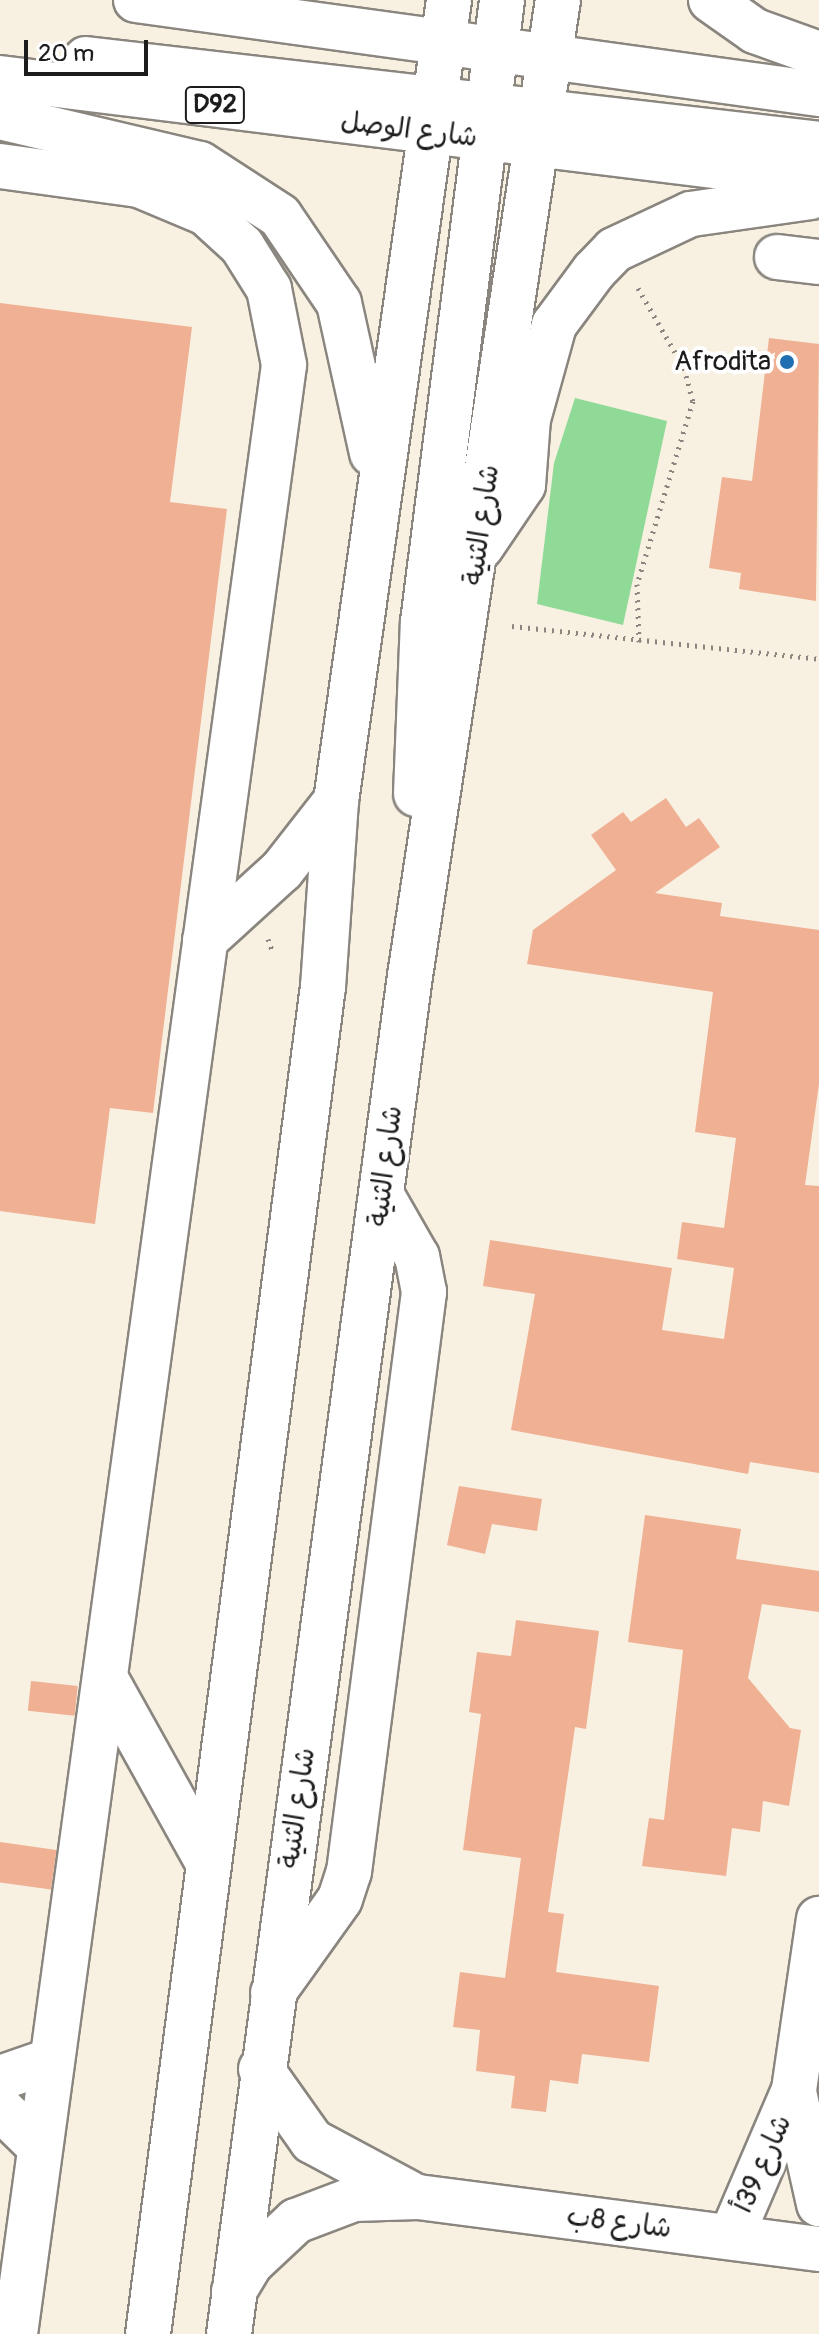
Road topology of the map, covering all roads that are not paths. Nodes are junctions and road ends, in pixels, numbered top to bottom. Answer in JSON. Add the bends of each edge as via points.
{"nodes":[{"id":1,"x":136,"y":0,"type":"edge"},
{"id":2,"x":449,"y":0,"type":"edge"},
{"id":3,"x":502,"y":0,"type":"edge"},
{"id":4,"x":558,"y":0,"type":"edge"},
{"id":5,"x":711,"y":0,"type":"edge"},
{"id":6,"x":443,"y":43,"type":"junction"},
{"id":7,"x":0,"y":48,"type":"edge"},
{"id":8,"x":495,"y":50,"type":"junction"},
{"id":9,"x":819,"y":54,"type":"edge"},
{"id":10,"x":550,"y":57,"type":"junction"},
{"id":11,"x":0,"y":78,"type":"edge"},
{"id":12,"x":819,"y":94,"type":"edge"},
{"id":13,"x":432,"y":116,"type":"junction"},
{"id":14,"x":0,"y":117,"type":"edge"},
{"id":15,"x":486,"y":122,"type":"junction"},
{"id":16,"x":538,"y":128,"type":"junction"},
{"id":17,"x":819,"y":144,"type":"edge"},
{"id":18,"x":0,"y":166,"type":"edge"},
{"id":19,"x":819,"y":179,"type":"edge"},
{"id":20,"x":819,"y":197,"type":"edge"},
{"id":21,"x":379,"y":490,"type":"junction"},
{"id":22,"x":479,"y":549,"type":"junction"},
{"id":23,"x":336,"y":801,"type":"junction"},
{"id":24,"x":205,"y":940,"type":"junction"},
{"id":25,"x":410,"y":976,"type":"junction"},
{"id":26,"x":382,"y":1196,"type":"junction"},
{"id":27,"x":108,"y":1683,"type":"junction"},
{"id":28,"x":207,"y":1861,"type":"junction"},
{"id":29,"x":819,"y":1919,"type":"edge"},
{"id":30,"x":273,"y":1993,"type":"junction"},
{"id":31,"x":52,"y":2060,"type":"junction"},
{"id":32,"x":261,"y":2069,"type":"junction"},
{"id":33,"x":0,"y":2078,"type":"edge"},
{"id":34,"x":794,"y":2090,"type":"junction"},
{"id":35,"x":0,"y":2108,"type":"edge"},
{"id":36,"x":40,"y":2147,"type":"junction"},
{"id":37,"x":418,"y":2197,"type":"junction"},
{"id":38,"x":819,"y":2204,"type":"edge"},
{"id":39,"x":731,"y":2237,"type":"junction"},
{"id":40,"x":819,"y":2249,"type":"edge"},
{"id":41,"x":234,"y":2291,"type":"junction"},
{"id":42,"x":15,"y":2334,"type":"edge"},
{"id":43,"x":148,"y":2334,"type":"edge"},
{"id":44,"x":229,"y":2334,"type":"edge"}],
"edges":[{"from":1,"to":6,"type":"main road"},
{"from":2,"to":6,"type":"main road"},
{"from":3,"to":8,"type":"main road"},
{"from":4,"to":10,"type":"main road","name":"شارع الثنية"},
{"from":5,"to":9,"type":"main road","via":[[755,31]]},
{"from":6,"to":8,"type":"main road"},
{"from":6,"to":13,"type":"main road"},
{"from":7,"to":13,"type":"main road"},
{"from":8,"to":10,"type":"main road"},
{"from":8,"to":15,"type":"main road"},
{"from":10,"to":12,"type":"main road"},
{"from":10,"to":16,"type":"main road","name":"شارع الثنية"},
{"from":11,"to":13,"type":"main road","name":"شارع الوصل","number":"D92"},
{"from":13,"to":15,"type":"main road","name":"شارع الوصل","number":"D92"},
{"from":13,"to":21,"type":"main road"},
{"from":14,"to":21,"type":"main road","via":[[200,164],[280,216],[339,303]]},
{"from":15,"to":16,"type":"main road","name":"شارع الوصل","number":"D92"},
{"from":15,"to":25,"type":"main road","via":[[423,622]]},
{"from":16,"to":17,"type":"main road"},
{"from":16,"to":19,"type":"main road","name":"شارع الوصل","number":"D92"},
{"from":16,"to":22,"type":"main road","name":"شارع الثنية"},
{"from":18,"to":24,"type":"main road","via":[[139,185],[186,200],[242,246],[278,313],[281,390]]},
{"from":20,"to":22,"type":"main road","via":[[691,214],[614,250],[554,325],[528,419],[523,485]]},
{"from":21,"to":23,"type":"main road"},
{"from":22,"to":25,"type":"main road","name":"شارع الثنية"},
{"from":23,"to":24,"type":"main road","via":[[282,870]]},
{"from":23,"to":28,"type":"main road","via":[[323,987]]},
{"from":24,"to":27,"type":"main road"},
{"from":25,"to":26,"type":"main road","name":"شارع الثنية"},
{"from":26,"to":30,"type":"main road","name":"شارع الثنية"},
{"from":26,"to":30,"type":"main road","via":[[417,1257],[424,1292],[349,1872],[340,1899]]},
{"from":27,"to":28,"type":"main road"},
{"from":27,"to":31,"type":"main road"},
{"from":28,"to":43,"type":"main road"},
{"from":29,"to":34,"type":"main road","name":"شارع 39أ"},
{"from":30,"to":32,"type":"main road","name":"شارع الثنية"},
{"from":31,"to":33,"type":"main road"},
{"from":31,"to":36,"type":"main road"},
{"from":32,"to":37,"type":"main road","name":"شارع 8ب","via":[[312,2141]]},
{"from":32,"to":41,"type":"main road","name":"شارع الثنية"},
{"from":34,"to":38,"type":"main road","name":"شارع 39أ"},
{"from":34,"to":39,"type":"main road","name":"شارع 39أ"},
{"from":35,"to":36,"type":"main road"},
{"from":36,"to":42,"type":"main road"},
{"from":37,"to":39,"type":"main road","name":"شارع 8ب"},
{"from":37,"to":41,"type":"main road","name":"شارع 8ب","via":[[354,2199],[315,2211],[271,2241]]},
{"from":39,"to":40,"type":"main road","name":"شارع 8ب"},
{"from":41,"to":44,"type":"main road","name":"شارع الثنية"}]}
